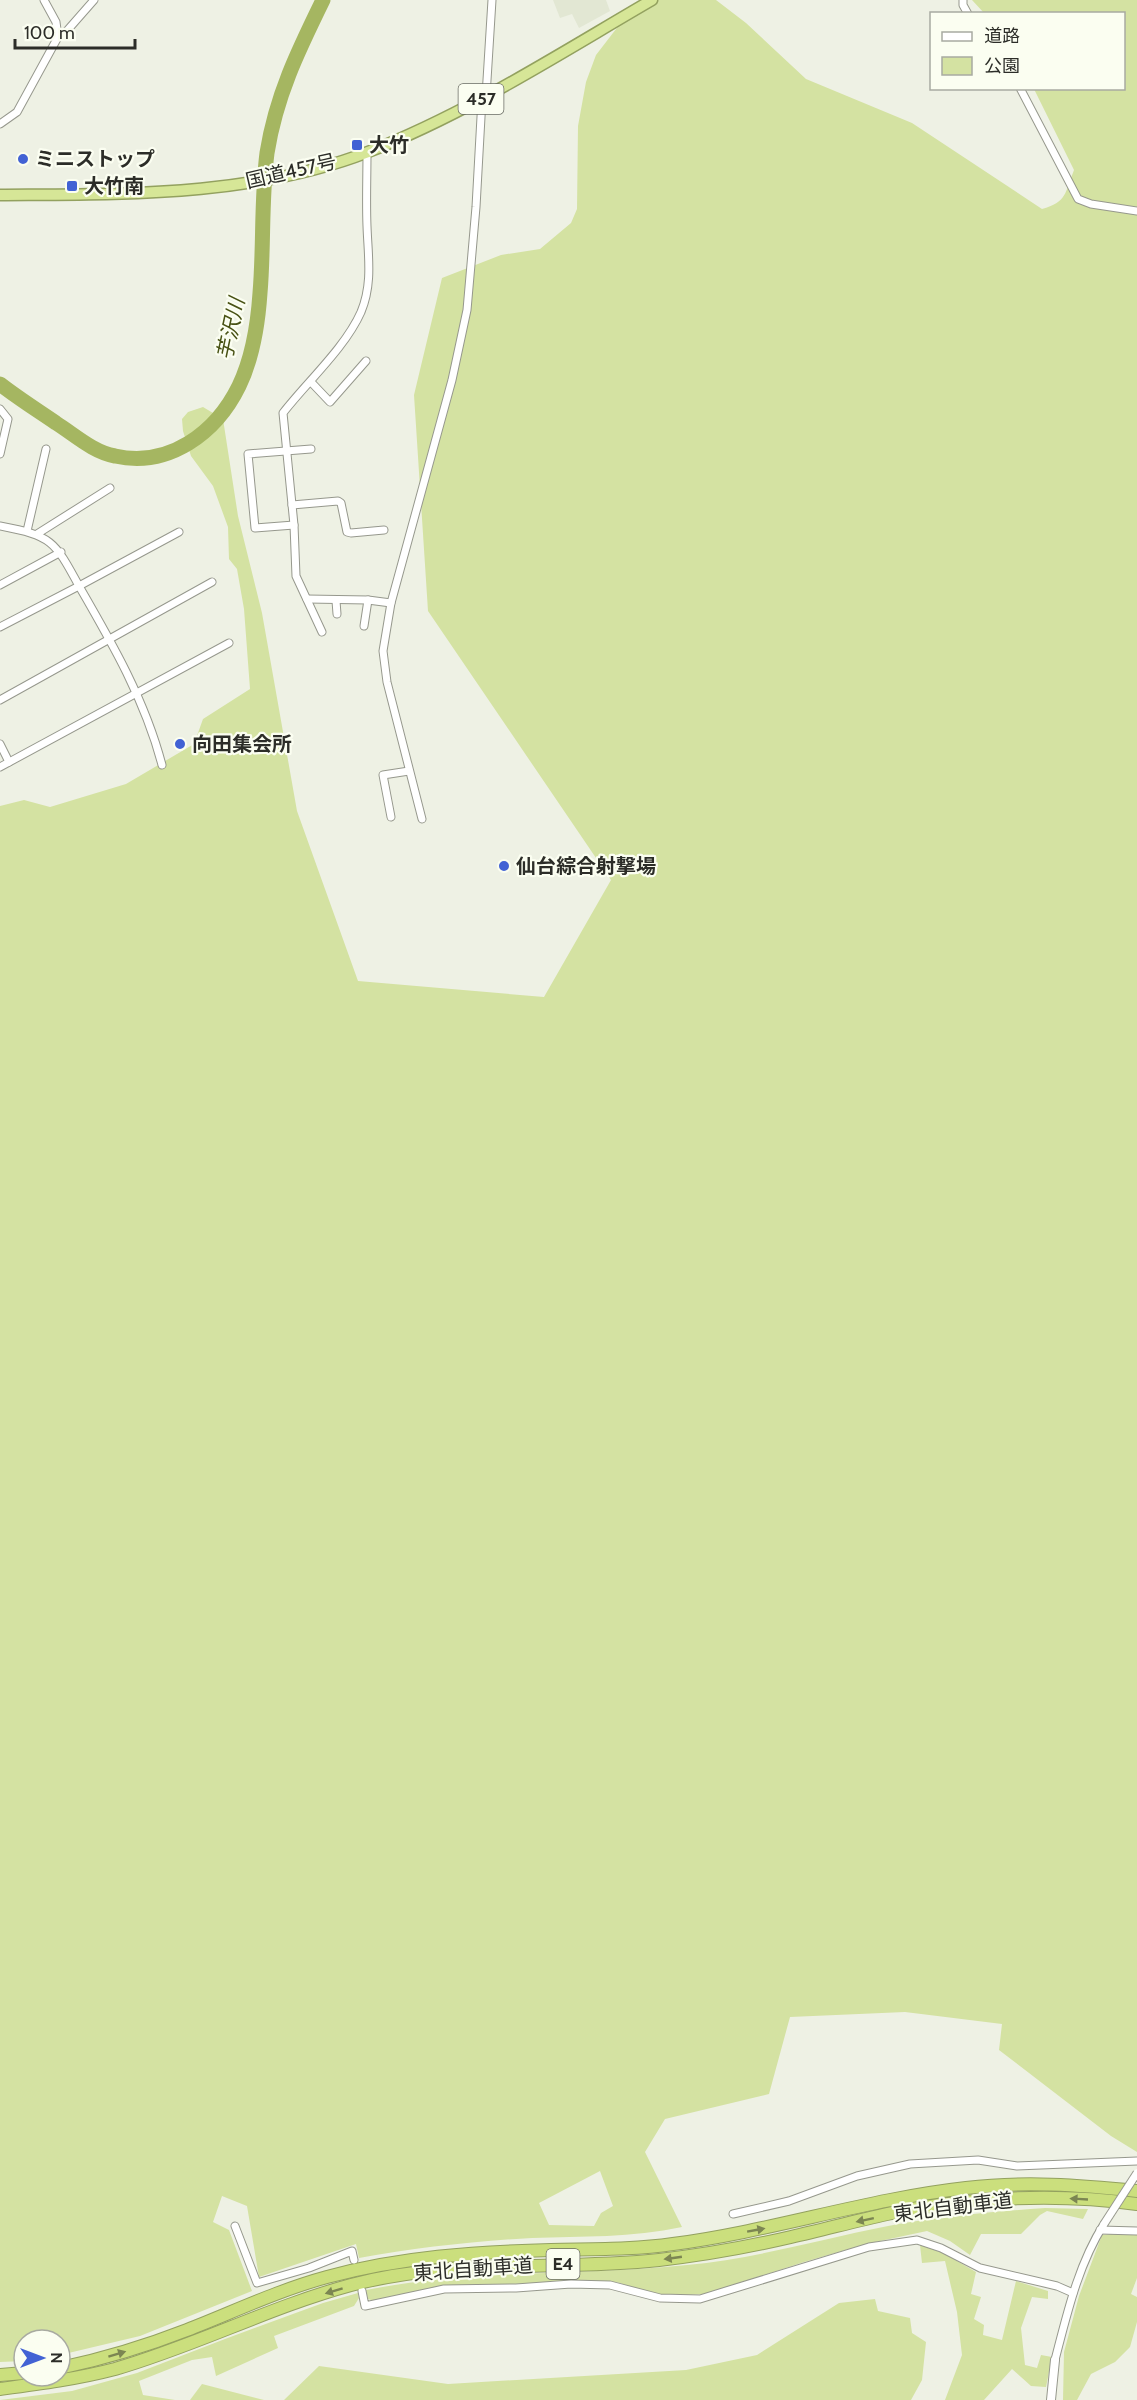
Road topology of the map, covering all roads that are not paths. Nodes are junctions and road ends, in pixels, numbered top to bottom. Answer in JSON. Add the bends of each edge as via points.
{"nodes":[{"id":1,"x":44,"y":0,"type":"edge"},
{"id":2,"x":94,"y":0,"type":"edge"},
{"id":3,"x":492,"y":0,"type":"edge"},
{"id":4,"x":652,"y":0,"type":"edge"},
{"id":5,"x":58,"y":37,"type":"junction"},
{"id":6,"x":1021,"y":90,"type":"edge"},
{"id":7,"x":484,"y":98,"type":"junction"},
{"id":8,"x":0,"y":124,"type":"edge"},
{"id":9,"x":367,"y":153,"type":"junction"},
{"id":10,"x":0,"y":195,"type":"edge"},
{"id":11,"x":1137,"y":211,"type":"edge"},
{"id":12,"x":366,"y":361,"type":"dead end"},
{"id":13,"x":311,"y":382,"type":"junction"},
{"id":14,"x":0,"y":409,"type":"edge"},
{"id":15,"x":46,"y":449,"type":"dead end"},
{"id":16,"x":311,"y":449,"type":"dead end"},
{"id":17,"x":288,"y":451,"type":"junction"},
{"id":18,"x":0,"y":454,"type":"edge"},
{"id":19,"x":110,"y":488,"type":"dead end"},
{"id":20,"x":292,"y":505,"type":"junction"},
{"id":21,"x":294,"y":525,"type":"junction"},
{"id":22,"x":0,"y":526,"type":"edge"},
{"id":23,"x":384,"y":530,"type":"dead end"},
{"id":24,"x":27,"y":531,"type":"junction"},
{"id":25,"x":179,"y":532,"type":"dead end"},
{"id":26,"x":37,"y":534,"type":"junction"},
{"id":27,"x":61,"y":552,"type":"junction"},
{"id":28,"x":212,"y":582,"type":"dead end"},
{"id":29,"x":0,"y":585,"type":"edge"},
{"id":30,"x":79,"y":586,"type":"junction"},
{"id":31,"x":307,"y":599,"type":"junction"},
{"id":32,"x":368,"y":600,"type":"junction"},
{"id":33,"x":336,"y":601,"type":"junction"},
{"id":34,"x":392,"y":603,"type":"junction"},
{"id":35,"x":337,"y":614,"type":"dead end"},
{"id":36,"x":364,"y":626,"type":"dead end"},
{"id":37,"x":0,"y":627,"type":"edge"},
{"id":38,"x":322,"y":632,"type":"dead end"},
{"id":39,"x":110,"y":639,"type":"junction"},
{"id":40,"x":229,"y":643,"type":"dead end"},
{"id":41,"x":137,"y":692,"type":"junction"},
{"id":42,"x":0,"y":700,"type":"edge"},
{"id":43,"x":0,"y":744,"type":"edge"},
{"id":44,"x":9,"y":762,"type":"junction"},
{"id":45,"x":162,"y":765,"type":"dead end"},
{"id":46,"x":0,"y":767,"type":"edge"},
{"id":47,"x":409,"y":771,"type":"junction"},
{"id":48,"x":391,"y":817,"type":"dead end"},
{"id":49,"x":422,"y":819,"type":"dead end"},
{"id":50,"x":1137,"y":2161,"type":"edge"},
{"id":51,"x":1137,"y":2173,"type":"edge"},
{"id":52,"x":1137,"y":2191,"type":"edge"},
{"id":53,"x":1137,"y":2204,"type":"edge"},
{"id":54,"x":733,"y":2214,"type":"dead end"},
{"id":55,"x":235,"y":2226,"type":"dead end"},
{"id":56,"x":1102,"y":2227,"type":"junction"},
{"id":57,"x":1137,"y":2230,"type":"edge"},
{"id":58,"x":354,"y":2260,"type":"dead end"},
{"id":59,"x":362,"y":2291,"type":"dead end"},
{"id":60,"x":1073,"y":2293,"type":"junction"},
{"id":61,"x":1055,"y":2360,"type":"junction"},
{"id":62,"x":72,"y":2365,"type":"edge"},
{"id":63,"x":0,"y":2389,"type":"edge"},
{"id":64,"x":1051,"y":2400,"type":"edge"},
{"id":65,"x":1056,"y":2400,"type":"edge"}],
"edges":[{"from":1,"to":5,"type":"street","via":[[56,22]]},
{"from":2,"to":5,"type":"street"},
{"from":3,"to":7,"type":"street"},
{"from":4,"to":7,"type":"highway","name":"国道457号","number":"457"},
{"from":5,"to":8,"type":"street","via":[[16,112]]},
{"from":6,"to":11,"type":"street","via":[[1078,199]]},
{"from":7,"to":9,"type":"highway","name":"国道457号","number":"457"},
{"from":7,"to":34,"type":"street","via":[[467,310]]},
{"from":9,"to":10,"type":"highway","name":"国道457号","number":"457","via":[[298,173],[203,189]]},
{"from":9,"to":13,"type":"street","via":[[370,270],[366,299],[354,325]]},
{"from":12,"to":13,"type":"street","via":[[330,402]]},
{"from":13,"to":17,"type":"street","via":[[283,413]]},
{"from":14,"to":18,"type":"street","via":[[8,419]]},
{"from":15,"to":24,"type":"street"},
{"from":16,"to":17,"type":"street"},
{"from":17,"to":20,"type":"street"},
{"from":17,"to":21,"type":"street","via":[[248,454],[255,528]]},
{"from":19,"to":26,"type":"street"},
{"from":20,"to":21,"type":"street"},
{"from":20,"to":23,"type":"street","via":[[338,501],[347,532]]},
{"from":21,"to":31,"type":"street","via":[[296,576]]},
{"from":22,"to":24,"type":"street"},
{"from":24,"to":26,"type":"street"},
{"from":25,"to":30,"type":"street"},
{"from":26,"to":27,"type":"street"},
{"from":27,"to":29,"type":"street"},
{"from":27,"to":30,"type":"street"},
{"from":28,"to":39,"type":"street"},
{"from":30,"to":37,"type":"street"},
{"from":30,"to":39,"type":"street"},
{"from":31,"to":33,"type":"street"},
{"from":31,"to":38,"type":"street"},
{"from":32,"to":33,"type":"street"},
{"from":32,"to":34,"type":"street"},
{"from":32,"to":36,"type":"street"},
{"from":33,"to":35,"type":"street"},
{"from":34,"to":47,"type":"street","via":[[383,666]]},
{"from":39,"to":41,"type":"street"},
{"from":39,"to":42,"type":"street"},
{"from":40,"to":41,"type":"street"},
{"from":41,"to":44,"type":"street"},
{"from":41,"to":45,"type":"street"},
{"from":43,"to":44,"type":"street"},
{"from":44,"to":46,"type":"street"},
{"from":47,"to":48,"type":"street","via":[[383,775]]},
{"from":47,"to":49,"type":"street"},
{"from":50,"to":54,"type":"street","via":[[1017,2166],[978,2160],[910,2164]]},
{"from":51,"to":56,"type":"street","bridge":true},
{"from":62,"to":52,"type":"highway","name":"東北自動車道","number":"E4","one_way":true,"via":[[139,2347],[325,2277],[388,2263],[471,2253],[672,2244],[966,2188],[1029,2184]]},
{"from":53,"to":63,"type":"highway","name":"東北自動車道","number":"E4","one_way":true,"via":[[1033,2198],[939,2205],[678,2257],[482,2267],[385,2278],[300,2301],[115,2368]]},
{"from":55,"to":58,"type":"street","via":[[257,2283],[352,2252]]},
{"from":56,"to":57,"type":"street"},
{"from":56,"to":60,"type":"street"},
{"from":59,"to":60,"type":"street","via":[[365,2306],[444,2289],[572,2284],[610,2284],[660,2298],[700,2299],[869,2247],[917,2240],[980,2268]]},
{"from":60,"to":61,"type":"street"},
{"from":61,"to":64,"type":"street"},
{"from":61,"to":65,"type":"street"}]}
